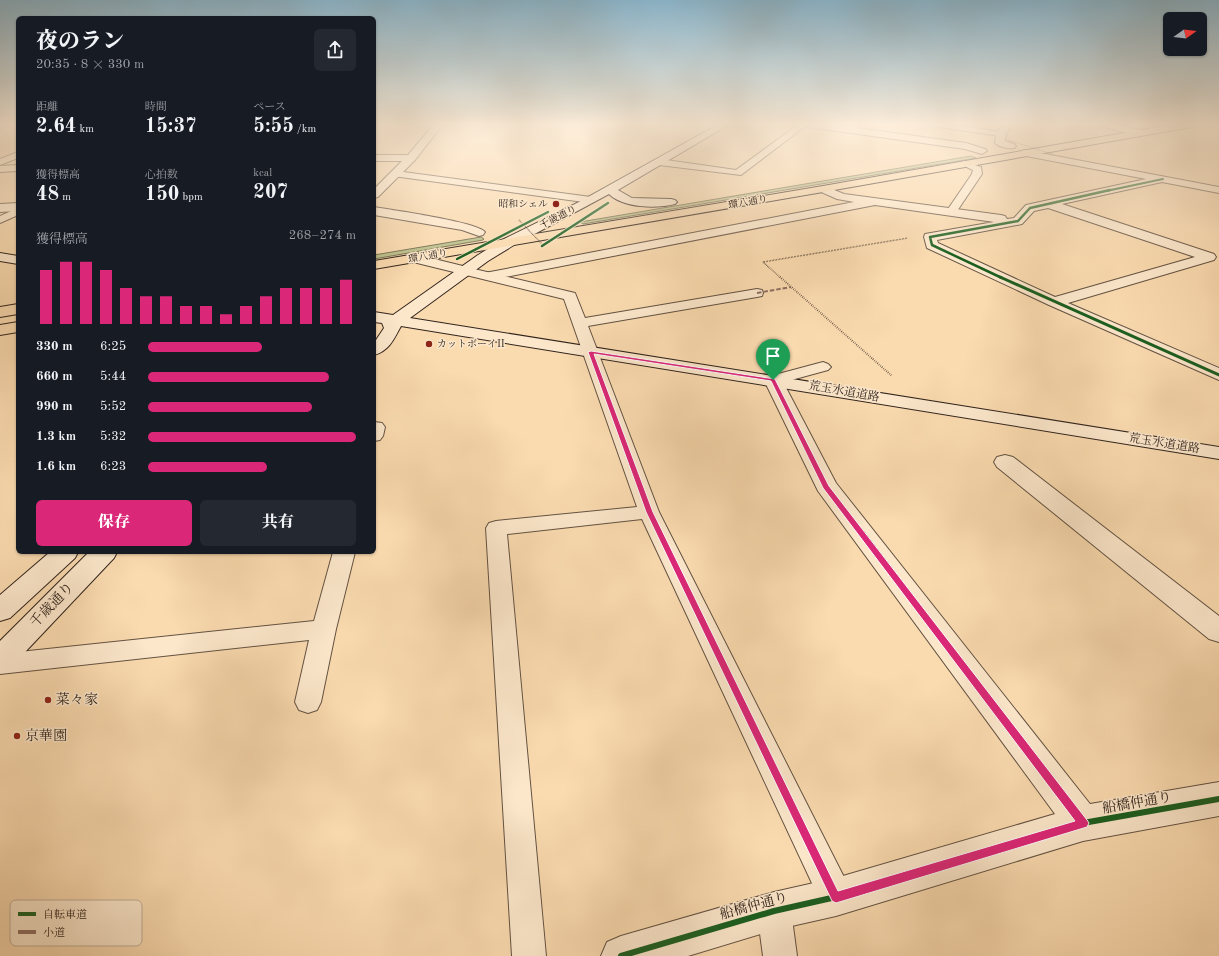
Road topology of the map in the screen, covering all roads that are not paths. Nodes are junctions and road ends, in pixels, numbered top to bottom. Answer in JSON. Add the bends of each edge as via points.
{"nodes":[{"id":1,"x":401,"y":169,"type":"edge"},
{"id":2,"x":647,"y":169,"type":"edge"},
{"id":3,"x":706,"y":169,"type":"edge"},
{"id":4,"x":744,"y":169,"type":"edge"},
{"id":5,"x":938,"y":169,"type":"edge"},
{"id":6,"x":977,"y":169,"type":"edge"},
{"id":7,"x":1110,"y":169,"type":"edge"},
{"id":8,"x":396,"y":174,"type":"junction"},
{"id":9,"x":1163,"y":179,"type":"junction"},
{"id":10,"x":614,"y":186,"type":"junction"},
{"id":11,"x":823,"y":189,"type":"junction"},
{"id":12,"x":1219,"y":189,"type":"edge"},
{"id":13,"x":376,"y":193,"type":"edge"},
{"id":14,"x":591,"y":200,"type":"junction"},
{"id":15,"x":675,"y":201,"type":"joint"},
{"id":16,"x":873,"y":202,"type":"junction"},
{"id":17,"x":1048,"y":204,"type":"junction"},
{"id":18,"x":16,"y":207,"type":"edge"},
{"id":19,"x":0,"y":208,"type":"edge"},
{"id":20,"x":376,"y":211,"type":"edge"},
{"id":21,"x":16,"y":212,"type":"edge"},
{"id":22,"x":951,"y":212,"type":"junction"},
{"id":23,"x":0,"y":220,"type":"edge"},
{"id":24,"x":550,"y":221,"type":"junction"},
{"id":25,"x":1018,"y":221,"type":"junction"},
{"id":26,"x":480,"y":232,"type":"junction"},
{"id":27,"x":449,"y":237,"type":"dead end"},
{"id":28,"x":509,"y":242,"type":"junction"},
{"id":29,"x":414,"y":258,"type":"junction"},
{"id":30,"x":376,"y":265,"type":"edge"},
{"id":31,"x":466,"y":271,"type":"junction"},
{"id":32,"x":490,"y":276,"type":"junction"},
{"id":33,"x":757,"y":293,"type":"dead end"},
{"id":34,"x":1054,"y":302,"type":"junction"},
{"id":35,"x":16,"y":308,"type":"edge"},
{"id":36,"x":0,"y":312,"type":"edge"},
{"id":37,"x":376,"y":317,"type":"edge"},
{"id":38,"x":397,"y":320,"type":"junction"},
{"id":39,"x":580,"y":323,"type":"junction"},
{"id":40,"x":16,"y":327,"type":"edge"},
{"id":41,"x":0,"y":330,"type":"edge"},
{"id":42,"x":376,"y":331,"type":"edge"},
{"id":43,"x":376,"y":349,"type":"edge"},
{"id":44,"x":591,"y":352,"type":"junction"},
{"id":45,"x":823,"y":367,"type":"dead end"},
{"id":46,"x":1219,"y":375,"type":"edge"},
{"id":47,"x":773,"y":380,"type":"junction"},
{"id":48,"x":1219,"y":454,"type":"edge"},
{"id":49,"x":1005,"y":462,"type":"dead end"},
{"id":50,"x":649,"y":512,"type":"junction"},
{"id":51,"x":64,"y":554,"type":"edge"},
{"id":52,"x":103,"y":554,"type":"edge"},
{"id":53,"x":343,"y":554,"type":"edge"},
{"id":54,"x":0,"y":611,"type":"edge"},
{"id":55,"x":324,"y":629,"type":"junction"},
{"id":56,"x":1219,"y":631,"type":"edge"},
{"id":57,"x":0,"y":660,"type":"edge"},
{"id":58,"x":0,"y":664,"type":"edge"},
{"id":59,"x":308,"y":702,"type":"dead end"},
{"id":60,"x":1219,"y":799,"type":"edge"},
{"id":61,"x":1084,"y":823,"type":"junction"},
{"id":62,"x":836,"y":897,"type":"junction"},
{"id":63,"x":774,"y":911,"type":"junction"},
{"id":64,"x":530,"y":956,"type":"edge"},
{"id":65,"x":621,"y":956,"type":"edge"},
{"id":66,"x":780,"y":956,"type":"edge"}],
"edges":[{"from":1,"to":8,"type":"street"},
{"from":2,"to":10,"type":"street","name":"千歳通り"},
{"from":3,"to":4,"type":"lane","via":[[738,173]]},
{"from":5,"to":11,"type":"main road","name":"環八通り"},
{"from":6,"to":22,"type":"lane","via":[[977,174]]},
{"from":7,"to":9,"type":"street"},
{"from":8,"to":13,"type":"street"},
{"from":8,"to":14,"type":"lane"},
{"from":9,"to":12,"type":"street"},
{"from":9,"to":17,"type":"street"},
{"from":10,"to":14,"type":"street","name":"千歳通り"},
{"from":10,"to":15,"type":"street","via":[[612,191],[615,195],[628,200]]},
{"from":11,"to":16,"type":"street","via":[[841,197]]},
{"from":11,"to":28,"type":"main road","name":"環八通り"},
{"from":14,"to":24,"type":"street","name":"千歳通り"},
{"from":15,"to":24,"type":"main road","name":"環八通り"},
{"from":16,"to":22,"type":"street"},
{"from":16,"to":32,"type":"street"},
{"from":17,"to":25,"type":"street","via":[[1030,208]]},
{"from":17,"to":34,"type":"street","via":[[1209,257]]},
{"from":18,"to":19,"type":"street"},
{"from":20,"to":26,"type":"street","via":[[465,226]]},
{"from":21,"to":23,"type":"lane"},
{"from":22,"to":25,"type":"street"},
{"from":24,"to":26,"type":"main road","name":"環八通り","via":[[522,223]]},
{"from":24,"to":28,"type":"street","name":"千歳通り"},
{"from":25,"to":34,"type":"street","via":[[930,237],[932,245]]},
{"from":26,"to":27,"type":"main road","name":"環八通り"},
{"from":28,"to":29,"type":"main road","name":"環八通り"},
{"from":28,"to":31,"type":"street","name":"千歳通り"},
{"from":29,"to":30,"type":"main road","name":"環八通り"},
{"from":29,"to":31,"type":"street"},
{"from":31,"to":32,"type":"lane"},
{"from":31,"to":38,"type":"street","name":"千歳通り"},
{"from":32,"to":39,"type":"lane","via":[[570,296]]},
{"from":33,"to":39,"type":"lane"},
{"from":34,"to":46,"type":"street"},
{"from":35,"to":36,"type":"main road"},
{"from":37,"to":38,"type":"street","name":"荒玉水道道路"},
{"from":38,"to":42,"type":"street","name":"千歳通り"},
{"from":38,"to":43,"type":"street","name":"千歳通り","via":[[382,345]]},
{"from":38,"to":44,"type":"street","name":"荒玉水道道路"},
{"from":39,"to":44,"type":"lane"},
{"from":40,"to":41,"type":"main road"},
{"from":44,"to":47,"type":"street","name":"荒玉水道道路"},
{"from":44,"to":50,"type":"lane"},
{"from":45,"to":47,"type":"lane"},
{"from":47,"to":48,"type":"street","name":"荒玉水道道路"},
{"from":47,"to":61,"type":"street","via":[[826,486]]},
{"from":49,"to":56,"type":"street"},
{"from":50,"to":62,"type":"lane"},
{"from":50,"to":64,"type":"lane","via":[[496,528]]},
{"from":51,"to":54,"type":"street"},
{"from":52,"to":57,"type":"street","name":"千歳通り"},
{"from":53,"to":55,"type":"lane"},
{"from":55,"to":58,"type":"lane"},
{"from":55,"to":59,"type":"lane"},
{"from":60,"to":61,"type":"street","name":"船橋仲通り"},
{"from":61,"to":62,"type":"street","name":"船橋仲通り"},
{"from":62,"to":63,"type":"street","name":"船橋仲通り"},
{"from":63,"to":65,"type":"street","name":"船橋仲通り"},
{"from":63,"to":66,"type":"lane"}]}
